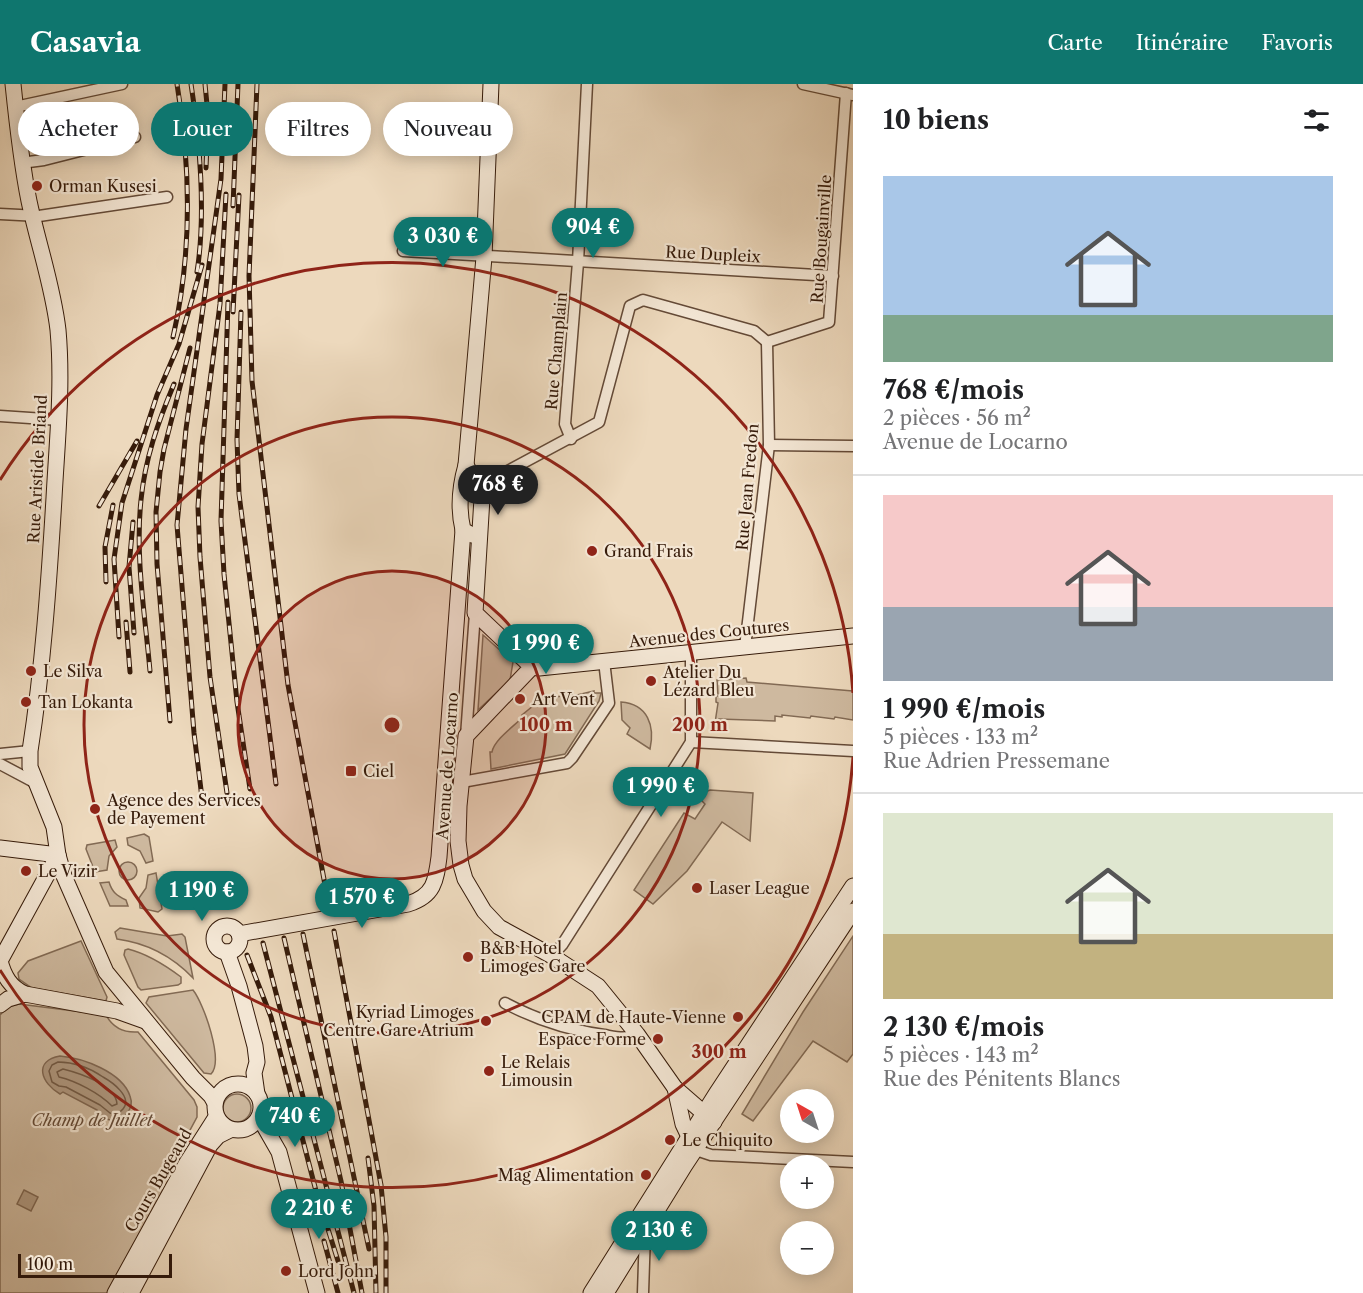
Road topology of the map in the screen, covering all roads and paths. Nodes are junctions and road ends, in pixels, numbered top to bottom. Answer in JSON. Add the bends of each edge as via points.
{"nodes":[{"id":1,"x":13,"y":84,"type":"edge"},
{"id":2,"x":122,"y":84,"type":"edge"},
{"id":3,"x":491,"y":84,"type":"edge"},
{"id":4,"x":587,"y":84,"type":"edge"},
{"id":5,"x":803,"y":84,"type":"edge"},
{"id":6,"x":849,"y":94,"type":"edge"},
{"id":7,"x":15,"y":107,"type":"junction"},
{"id":8,"x":60,"y":156,"type":"edge"},
{"id":9,"x":21,"y":163,"type":"junction"},
{"id":10,"x":166,"y":197,"type":"dead end"},
{"id":11,"x":0,"y":214,"type":"edge"},
{"id":12,"x":32,"y":216,"type":"junction"},
{"id":13,"x":403,"y":251,"type":"dead end"},
{"id":14,"x":484,"y":257,"type":"junction"},
{"id":15,"x":578,"y":262,"type":"junction"},
{"id":16,"x":833,"y":276,"type":"junction"},
{"id":17,"x":767,"y":342,"type":"junction"},
{"id":18,"x":0,"y":416,"type":"edge"},
{"id":19,"x":60,"y":420,"type":"junction"},
{"id":20,"x":572,"y":439,"type":"junction"},
{"id":21,"x":769,"y":445,"type":"junction"},
{"id":22,"x":853,"y":446,"type":"edge"},
{"id":23,"x":466,"y":465,"type":"junction"},
{"id":24,"x":478,"y":487,"type":"junction"},
{"id":25,"x":462,"y":490,"type":"junction"},
{"id":26,"x":463,"y":530,"type":"junction"},
{"id":27,"x":480,"y":533,"type":"junction"},
{"id":28,"x":475,"y":613,"type":"junction"},
{"id":29,"x":853,"y":636,"type":"edge"},
{"id":30,"x":745,"y":647,"type":"junction"},
{"id":31,"x":691,"y":653,"type":"junction"},
{"id":32,"x":604,"y":661,"type":"junction"},
{"id":33,"x":532,"y":667,"type":"junction"},
{"id":34,"x":466,"y":736,"type":"junction"},
{"id":35,"x":691,"y":742,"type":"junction"},
{"id":36,"x":30,"y":751,"type":"junction"},
{"id":37,"x":853,"y":751,"type":"edge"},
{"id":38,"x":0,"y":754,"type":"edge"},
{"id":39,"x":0,"y":764,"type":"edge"},
{"id":40,"x":34,"y":782,"type":"junction"},
{"id":41,"x":462,"y":782,"type":"junction"},
{"id":42,"x":0,"y":848,"type":"edge"},
{"id":43,"x":58,"y":855,"type":"junction"},
{"id":44,"x":853,"y":886,"type":"edge"},
{"id":45,"x":853,"y":910,"type":"edge"},
{"id":46,"x":239,"y":934,"type":"junction"},
{"id":47,"x":227,"y":952,"type":"junction"},
{"id":48,"x":552,"y":956,"type":"junction"},
{"id":49,"x":0,"y":961,"type":"edge"},
{"id":50,"x":25,"y":994,"type":"junction"},
{"id":51,"x":505,"y":1003,"type":"dead end"},
{"id":52,"x":0,"y":1005,"type":"edge"},
{"id":53,"x":143,"y":1020,"type":"junction"},
{"id":54,"x":637,"y":1034,"type":"junction"},
{"id":55,"x":178,"y":1058,"type":"junction"},
{"id":56,"x":254,"y":1073,"type":"junction"},
{"id":57,"x":243,"y":1085,"type":"junction"},
{"id":58,"x":225,"y":1088,"type":"junction"},
{"id":59,"x":675,"y":1088,"type":"junction"},
{"id":60,"x":257,"y":1094,"type":"junction"},
{"id":61,"x":215,"y":1110,"type":"junction"},
{"id":62,"x":259,"y":1117,"type":"junction"},
{"id":63,"x":709,"y":1118,"type":"junction"},
{"id":64,"x":246,"y":1129,"type":"junction"},
{"id":65,"x":230,"y":1130,"type":"junction"},
{"id":66,"x":273,"y":1143,"type":"junction"},
{"id":67,"x":693,"y":1143,"type":"junction"},
{"id":68,"x":853,"y":1162,"type":"edge"},
{"id":69,"x":645,"y":1232,"type":"junction"},
{"id":70,"x":123,"y":1293,"type":"edge"},
{"id":71,"x":317,"y":1293,"type":"edge"},
{"id":72,"x":591,"y":1293,"type":"edge"},
{"id":73,"x":606,"y":1293,"type":"edge"},
{"id":74,"x":643,"y":1293,"type":"edge"}],
"edges":[{"from":1,"to":7,"type":"street","name":"Rue Aristide Briand"},
{"from":2,"to":7,"type":"street"},
{"from":3,"to":14,"type":"street"},
{"from":4,"to":15,"type":"street","name":"Rue Champlain"},
{"from":5,"to":6,"type":"street"},
{"from":6,"to":16,"type":"street","name":"Rue Bougainville"},
{"from":7,"to":9,"type":"street","name":"Rue Aristide Briand"},
{"from":8,"to":9,"type":"street"},
{"from":9,"to":12,"type":"street","name":"Rue Aristide Briand"},
{"from":10,"to":12,"type":"street"},
{"from":11,"to":12,"type":"street"},
{"from":12,"to":19,"type":"street","name":"Rue Aristide Briand","via":[[58,328]]},
{"from":13,"to":14,"type":"street","name":"Rue Dupleix"},
{"from":14,"to":15,"type":"street","name":"Rue Dupleix"},
{"from":14,"to":23,"type":"street"},
{"from":15,"to":16,"type":"street","name":"Rue Dupleix"},
{"from":15,"to":20,"type":"street","name":"Rue Champlain","via":[[565,424]]},
{"from":16,"to":17,"type":"street","name":"Rue Bougainville","via":[[829,322]]},
{"from":17,"to":20,"type":"street","via":[[754,332],[643,300],[630,306],[599,422]]},
{"from":17,"to":21,"type":"street","name":"Rue Jean Fredon"},
{"from":18,"to":19,"type":"street"},
{"from":19,"to":36,"type":"street","name":"Rue Aristide Briand","via":[[48,591]]},
{"from":20,"to":24,"type":"street"},
{"from":21,"to":22,"type":"street"},
{"from":21,"to":30,"type":"street","name":"Rue Jean Fredon"},
{"from":23,"to":24,"type":"street"},
{"from":23,"to":25,"type":"street"},
{"from":24,"to":25,"type":"street"},
{"from":24,"to":27,"type":"street","name":"Avenue de Locarno","via":[[482,498]]},
{"from":25,"to":26,"type":"street"},
{"from":26,"to":27,"type":"street","via":[[472,536]]},
{"from":26,"to":46,"type":"street","via":[[434,885],[415,902]]},
{"from":27,"to":28,"type":"street","name":"Avenue de Locarno"},
{"from":28,"to":33,"type":"street"},
{"from":28,"to":34,"type":"street","name":"Avenue de Locarno"},
{"from":29,"to":30,"type":"street","name":"Avenue des Coutures"},
{"from":30,"to":31,"type":"street","name":"Avenue des Coutures"},
{"from":31,"to":32,"type":"street","name":"Avenue des Coutures"},
{"from":31,"to":35,"type":"street"},
{"from":32,"to":33,"type":"street","name":"Avenue des Coutures"},
{"from":32,"to":41,"type":"street","via":[[609,703],[567,763]]},
{"from":33,"to":34,"type":"street"},
{"from":34,"to":41,"type":"street","name":"Avenue de Locarno"},
{"from":35,"to":37,"type":"street"},
{"from":35,"to":48,"type":"street"},
{"from":36,"to":38,"type":"street"},
{"from":36,"to":40,"type":"street","name":"Rue Aristide Briand"},
{"from":39,"to":40,"type":"street"},
{"from":40,"to":43,"type":"street","name":"Rue Aristide Briand","via":[[54,826]]},
{"from":41,"to":48,"type":"street","name":"Avenue de Locarno","via":[[458,841],[470,889],[499,927]]},
{"from":42,"to":43,"type":"street"},
{"from":43,"to":49,"type":"street"},
{"from":43,"to":53,"type":"street","name":"Rue Aristide Briand","via":[[106,972]]},
{"from":44,"to":63,"type":"street"},
{"from":45,"to":63,"type":"street"},
{"from":46,"to":47,"type":"street","via":[[238,946]]},
{"from":46,"to":47,"type":"street","via":[[228,926],[217,930],[215,946]]},
{"from":47,"to":56,"type":"street","via":[[255,1046]]},
{"from":48,"to":54,"type":"street","name":"Avenue de Locarno","via":[[598,986]]},
{"from":49,"to":50,"type":"street","via":[[9,982]]},
{"from":50,"to":52,"type":"street"},
{"from":50,"to":53,"type":"street","via":[[117,1011]]},
{"from":51,"to":54,"type":"street","via":[[539,1020],[576,1031],[623,1038]]},
{"from":53,"to":55,"type":"street","name":"Rue Aristide Briand"},
{"from":54,"to":59,"type":"street","name":"Avenue de Locarno"},
{"from":55,"to":58,"type":"street"},
{"from":55,"to":61,"type":"street","via":[[211,1096]]},
{"from":56,"to":57,"type":"street"},
{"from":56,"to":60,"type":"street"},
{"from":57,"to":58,"type":"street"},
{"from":57,"to":60,"type":"street"},
{"from":58,"to":61,"type":"street","via":[[217,1096]]},
{"from":59,"to":63,"type":"street","name":"Avenue de Locarno"},
{"from":59,"to":67,"type":"street","name":"Avenue de Locarno","via":[[684,1126]]},
{"from":60,"to":62,"type":"street","via":[[261,1104]]},
{"from":61,"to":65,"type":"street","via":[[220,1123]]},
{"from":61,"to":70,"type":"street","name":"Cours Bugeaud"},
{"from":62,"to":64,"type":"street"},
{"from":62,"to":66,"type":"street"},
{"from":63,"to":67,"type":"street"},
{"from":64,"to":65,"type":"street"},
{"from":64,"to":66,"type":"street"},
{"from":65,"to":70,"type":"street","name":"Cours Bugeaud","via":[[210,1145]]},
{"from":66,"to":71,"type":"street"},
{"from":67,"to":68,"type":"street","via":[[711,1155]]},
{"from":67,"to":69,"type":"street"},
{"from":67,"to":72,"type":"street"},
{"from":69,"to":73,"type":"street"},
{"from":69,"to":74,"type":"street"}]}
